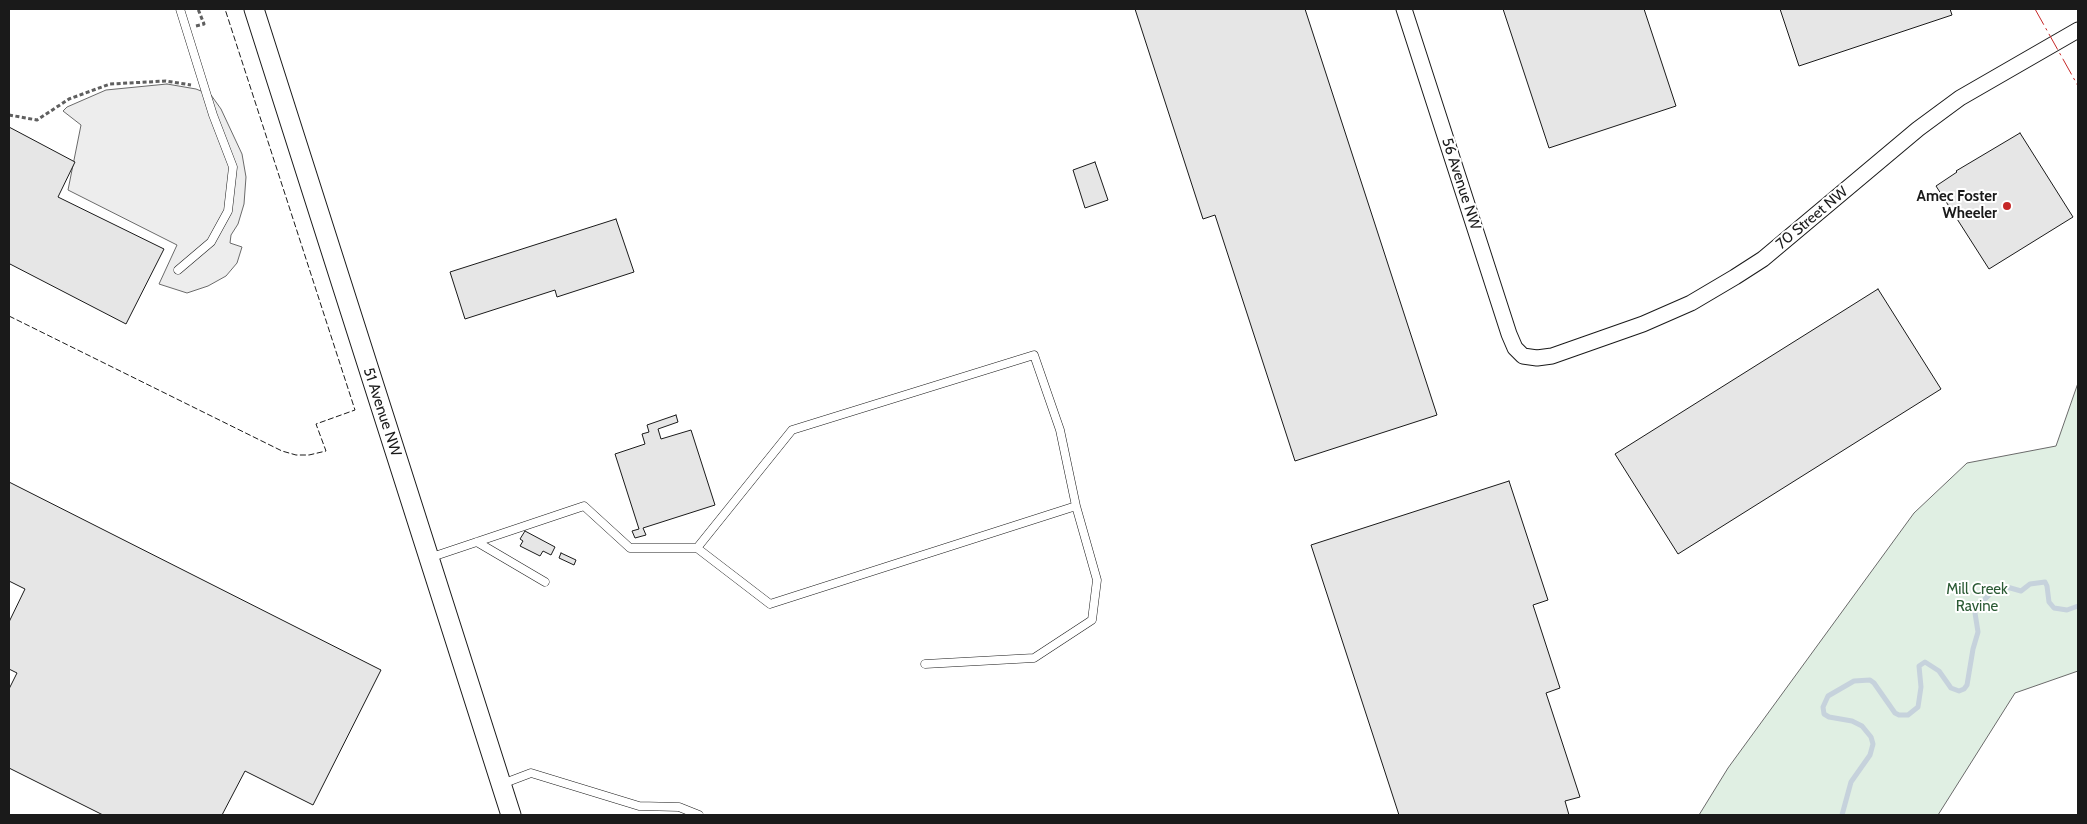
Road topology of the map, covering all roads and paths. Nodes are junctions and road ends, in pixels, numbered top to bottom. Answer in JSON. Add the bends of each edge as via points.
{"nodes":[{"id":1,"x":180,"y":9,"type":"edge"},
{"id":2,"x":198,"y":9,"type":"edge"},
{"id":3,"x":254,"y":9,"type":"edge"},
{"id":4,"x":1404,"y":9,"type":"edge"},
{"id":5,"x":186,"y":30,"type":"junction"},
{"id":6,"x":2078,"y":30,"type":"edge"},
{"id":7,"x":189,"y":80,"type":"dead end"},
{"id":8,"x":9,"y":115,"type":"edge"},
{"id":9,"x":178,"y":270,"type":"dead end"},
{"id":10,"x":1523,"y":356,"type":"joint"},
{"id":11,"x":1076,"y":506,"type":"junction"},
{"id":12,"x":477,"y":542,"type":"junction"},
{"id":13,"x":697,"y":548,"type":"junction"},
{"id":14,"x":429,"y":558,"type":"junction"},
{"id":15,"x":546,"y":582,"type":"dead end"},
{"id":16,"x":925,"y":664,"type":"dead end"},
{"id":17,"x":501,"y":784,"type":"junction"},
{"id":18,"x":511,"y":815,"type":"edge"},
{"id":19,"x":699,"y":815,"type":"edge"}],
"edges":[{"from":1,"to":5,"type":"lane"},
{"from":2,"to":5,"type":"path","via":[[204,24]]},
{"from":3,"to":14,"type":"street","name":"51 Avenue NW"},
{"from":4,"to":10,"type":"street","name":"56 Avenue NW","via":[[1509,334]]},
{"from":5,"to":9,"type":"lane","via":[[232,167],[228,211],[211,242]]},
{"from":6,"to":10,"type":"street","name":"70 Street NW","via":[[1960,98],[1763,258],[1690,303],[1643,324],[1552,356]]},
{"from":7,"to":8,"type":"path","via":[[191,86],[157,81],[110,84],[70,99],[36,120]]},
{"from":11,"to":13,"type":"lane","via":[[770,604]]},
{"from":11,"to":13,"type":"lane","via":[[1060,430],[1034,355],[792,430]]},
{"from":11,"to":16,"type":"lane","via":[[1097,580],[1092,620],[1034,658]]},
{"from":12,"to":13,"type":"lane","via":[[584,506],[630,548]]},
{"from":12,"to":14,"type":"lane"},
{"from":12,"to":15,"type":"lane"},
{"from":14,"to":17,"type":"street","name":"51 Avenue NW"},
{"from":17,"to":18,"type":"street","name":"51 Avenue NW"},
{"from":17,"to":19,"type":"lane","via":[[531,773],[638,806],[678,807]]}]}
